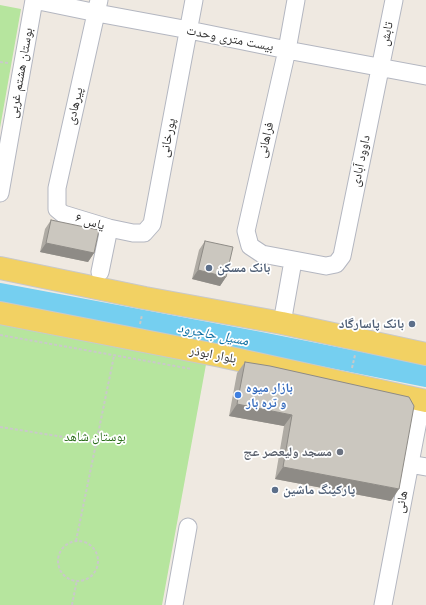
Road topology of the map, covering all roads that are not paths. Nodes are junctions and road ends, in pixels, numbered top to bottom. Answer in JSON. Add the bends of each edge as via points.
{"nodes":[{"id":1,"x":34,"y":0,"type":"edge"},
{"id":2,"x":194,"y":0,"type":"edge"},
{"id":3,"x":296,"y":0,"type":"edge"},
{"id":4,"x":394,"y":0,"type":"edge"},
{"id":5,"x":98,"y":7,"type":"edge"},
{"id":6,"x":189,"y":30,"type":"junction"},
{"id":7,"x":287,"y":50,"type":"junction"},
{"id":8,"x":381,"y":68,"type":"junction"},
{"id":9,"x":426,"y":76,"type":"edge"},
{"id":10,"x":0,"y":193,"type":"edge"},
{"id":11,"x":56,"y":200,"type":"joint"},
{"id":12,"x":109,"y":228,"type":"junction"},
{"id":13,"x":133,"y":233,"type":"joint"},
{"id":14,"x":293,"y":260,"type":"junction"},
{"id":15,"x":0,"y":268,"type":"edge"},
{"id":16,"x":100,"y":272,"type":"dead end"},
{"id":17,"x":0,"y":313,"type":"edge"},
{"id":18,"x":282,"y":323,"type":"junction"},
{"id":19,"x":426,"y":354,"type":"edge"},
{"id":20,"x":424,"y":400,"type":"edge"},
{"id":21,"x":409,"y":464,"type":"junction"},
{"id":22,"x":426,"y":467,"type":"edge"},
{"id":23,"x":188,"y":527,"type":"dead end"},
{"id":24,"x":174,"y":605,"type":"edge"},
{"id":25,"x":383,"y":605,"type":"edge"}],
"edges":[{"from":1,"to":5,"type":"street","name":"بیست متری وحدت"},
{"from":1,"to":10,"type":"street","name":"بوستان هشتم غربی"},
{"from":2,"to":6,"type":"street","name":"پورخانی"},
{"from":3,"to":7,"type":"street","name":"فراهانی"},
{"from":4,"to":8,"type":"street","name":"تابش"},
{"from":5,"to":6,"type":"street","name":"بیست متری وحدت"},
{"from":5,"to":11,"type":"street","name":"پیرهادی","via":[[56,188]]},
{"from":6,"to":7,"type":"street","name":"بیست متری وحدت"},
{"from":6,"to":13,"type":"street","name":"پورخانی","via":[[152,224],[144,233]]},
{"from":7,"to":8,"type":"street","name":"بیست متری وحدت"},
{"from":7,"to":14,"type":"street","name":"فراهانی","via":[[246,231],[250,246],[262,254]]},
{"from":8,"to":9,"type":"street","name":"بیست متری وحدت"},
{"from":8,"to":14,"type":"street","name":"داوود آبادی","via":[[342,256],[336,264],[326,266]]},
{"from":11,"to":12,"type":"street","name":"یاس ۶","via":[[57,208],[63,214]]},
{"from":12,"to":13,"type":"street","name":"یاس ۶"},
{"from":12,"to":16,"type":"street"},
{"from":14,"to":18,"type":"street"},
{"from":15,"to":18,"type":"main road"},
{"from":17,"to":20,"type":"main road","name":"بلوار ابوذر","via":[[221,356]]},
{"from":18,"to":19,"type":"main road","via":[[356,346]]},
{"from":20,"to":21,"type":"street","name":"هانی"},
{"from":21,"to":22,"type":"street"},
{"from":21,"to":25,"type":"street","name":"هانی"},
{"from":23,"to":24,"type":"street"}]}
